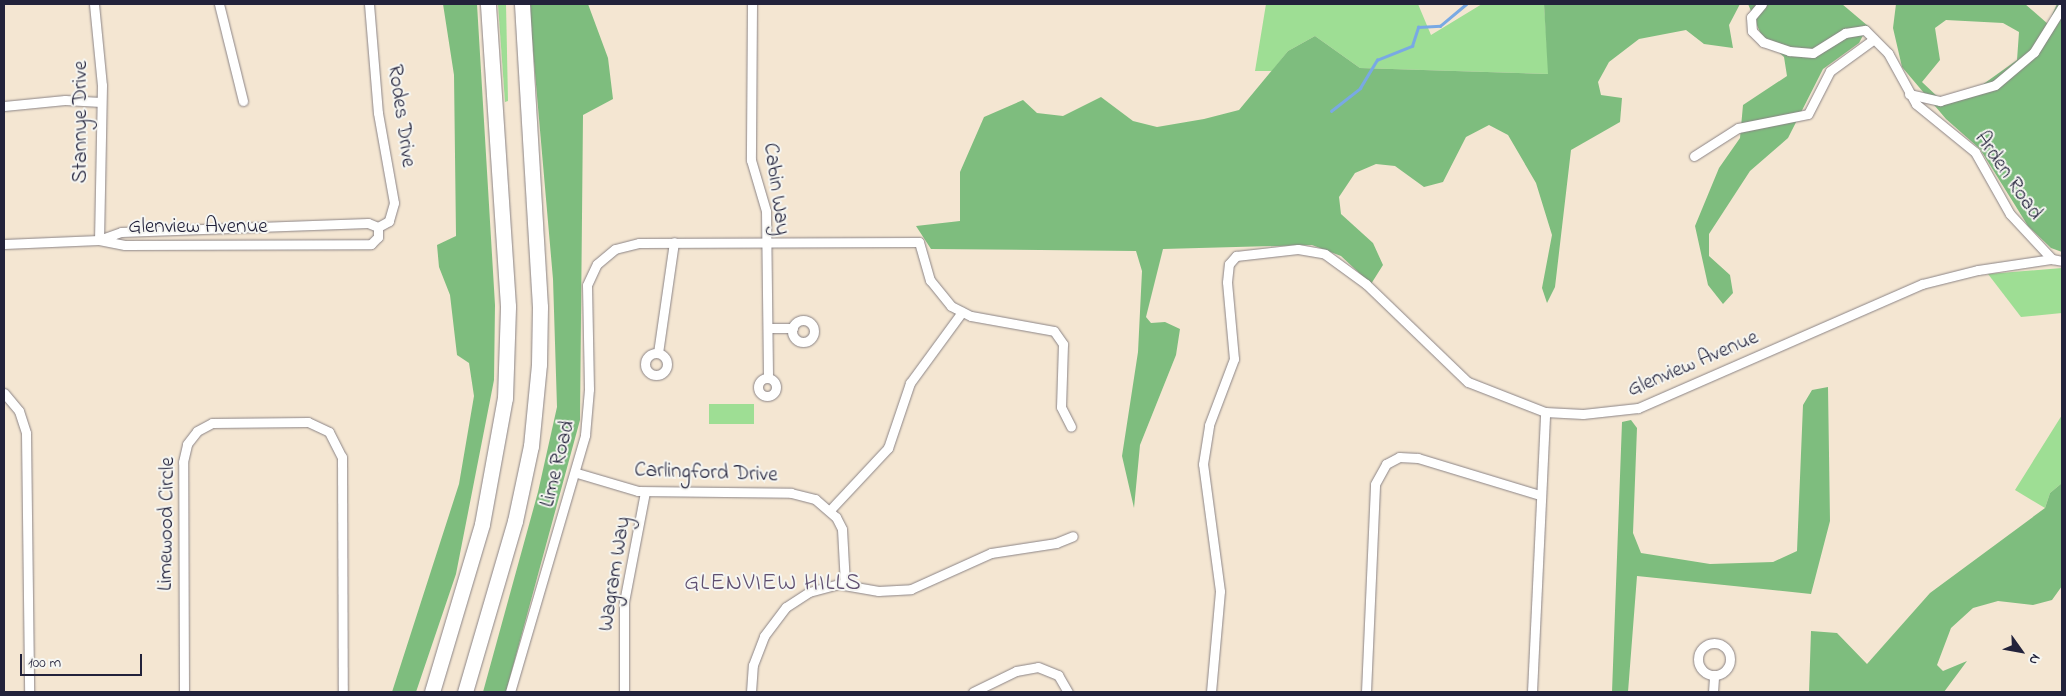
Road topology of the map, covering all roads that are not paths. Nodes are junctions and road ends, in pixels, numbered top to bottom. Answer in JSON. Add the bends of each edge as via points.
{"nodes":[{"id":1,"x":94,"y":4,"type":"edge"},
{"id":2,"x":220,"y":4,"type":"edge"},
{"id":3,"x":369,"y":4,"type":"edge"},
{"id":4,"x":488,"y":4,"type":"edge"},
{"id":5,"x":522,"y":4,"type":"edge"},
{"id":6,"x":752,"y":4,"type":"edge"},
{"id":7,"x":1762,"y":4,"type":"edge"},
{"id":8,"x":2062,"y":7,"type":"edge"},
{"id":9,"x":1874,"y":39,"type":"junction"},
{"id":10,"x":1909,"y":94,"type":"junction"},
{"id":11,"x":243,"y":101,"type":"dead end"},
{"id":12,"x":101,"y":102,"type":"junction"},
{"id":13,"x":4,"y":106,"type":"edge"},
{"id":14,"x":1694,"y":156,"type":"dead end"},
{"id":15,"x":378,"y":227,"type":"junction"},
{"id":16,"x":99,"y":240,"type":"junction"},
{"id":17,"x":674,"y":242,"type":"junction"},
{"id":18,"x":767,"y":242,"type":"junction"},
{"id":19,"x":4,"y":244,"type":"edge"},
{"id":20,"x":2052,"y":259,"type":"junction"},
{"id":21,"x":2062,"y":262,"type":"edge"},
{"id":22,"x":962,"y":312,"type":"junction"},
{"id":23,"x":768,"y":328,"type":"junction"},
{"id":24,"x":793,"y":328,"type":"dead end"},
{"id":25,"x":658,"y":353,"type":"dead end"},
{"id":26,"x":768,"y":378,"type":"dead end"},
{"id":27,"x":4,"y":393,"type":"edge"},
{"id":28,"x":1545,"y":412,"type":"junction"},
{"id":29,"x":1071,"y":427,"type":"dead end"},
{"id":30,"x":577,"y":473,"type":"junction"},
{"id":31,"x":645,"y":492,"type":"junction"},
{"id":32,"x":1540,"y":495,"type":"junction"},
{"id":33,"x":830,"y":510,"type":"junction"},
{"id":34,"x":1073,"y":536,"type":"dead end"},
{"id":35,"x":845,"y":584,"type":"junction"},
{"id":36,"x":1714,"y":678,"type":"dead end"},
{"id":37,"x":29,"y":692,"type":"edge"},
{"id":38,"x":184,"y":692,"type":"edge"},
{"id":39,"x":343,"y":692,"type":"edge"},
{"id":40,"x":432,"y":692,"type":"edge"},
{"id":41,"x":465,"y":692,"type":"edge"},
{"id":42,"x":510,"y":692,"type":"edge"},
{"id":43,"x":624,"y":692,"type":"edge"},
{"id":44,"x":751,"y":692,"type":"edge"},
{"id":45,"x":973,"y":692,"type":"edge"},
{"id":46,"x":1068,"y":692,"type":"edge"},
{"id":47,"x":1211,"y":692,"type":"edge"},
{"id":48,"x":1366,"y":692,"type":"edge"},
{"id":49,"x":1532,"y":692,"type":"edge"},
{"id":50,"x":1714,"y":692,"type":"edge"}],
"edges":[{"from":1,"to":12,"type":"street","name":"Stannye Drive"},
{"from":2,"to":11,"type":"street"},
{"from":3,"to":15,"type":"street","name":"Rodes Drive","via":[[378,113],[394,203],[389,221]]},
{"from":4,"to":40,"type":"highway","via":[[508,306],[505,398],[482,524]]},
{"from":5,"to":41,"type":"highway","via":[[540,306],[540,364],[531,446],[515,521]]},
{"from":6,"to":18,"type":"street","name":"Cabin Way","via":[[751,166],[764,201]]},
{"from":7,"to":9,"type":"street","via":[[1751,17],[1750,28],[1772,46],[1813,53],[1858,29]]},
{"from":8,"to":10,"type":"street","via":[[2034,52],[1995,85],[1940,101]]},
{"from":9,"to":10,"type":"street","name":"Arden Road","via":[[1888,53]]},
{"from":9,"to":14,"type":"street","via":[[1830,71],[1808,114],[1738,128]]},
{"from":10,"to":20,"type":"street","name":"Arden Road","via":[[1923,111],[1975,152],[2010,214]]},
{"from":12,"to":13,"type":"street","via":[[64,100]]},
{"from":12,"to":16,"type":"street","name":"Stannye Drive"},
{"from":15,"to":16,"type":"street","via":[[368,223],[121,232]]},
{"from":15,"to":16,"type":"street","name":"Glenview Avenue","via":[[378,237],[371,244],[124,245]]},
{"from":16,"to":19,"type":"street","name":"Glenview Avenue"},
{"from":17,"to":18,"type":"street"},
{"from":17,"to":25,"type":"street"},
{"from":17,"to":30,"type":"street","name":"Lime Road","via":[[615,249],[597,264],[587,285],[589,390]]},
{"from":18,"to":22,"type":"street","via":[[919,242],[934,288]]},
{"from":18,"to":23,"type":"street","name":"Cabin Way"},
{"from":20,"to":21,"type":"street","name":"Glenview Avenue"},
{"from":20,"to":28,"type":"street","name":"Glenview Avenue","via":[[1978,270],[1897,293],[1629,411]]},
{"from":22,"to":29,"type":"street","via":[[1048,328],[1057,335],[1062,344],[1061,407]]},
{"from":22,"to":33,"type":"street","via":[[910,383],[888,448]]},
{"from":23,"to":24,"type":"street"},
{"from":23,"to":26,"type":"street","name":"Cabin Way"},
{"from":27,"to":37,"type":"street","via":[[19,411],[26,432]]},
{"from":28,"to":32,"type":"street"},
{"from":28,"to":47,"type":"street","name":"Glenview Avenue","via":[[1468,382],[1366,284],[1325,254],[1298,249],[1243,254],[1230,262],[1227,297],[1234,359],[1209,425],[1203,464],[1220,590]]},
{"from":30,"to":31,"type":"street","name":"Carlingford Drive"},
{"from":30,"to":42,"type":"street","name":"Lime Road"},
{"from":31,"to":33,"type":"street","name":"Carlingford Drive","via":[[792,493],[815,499]]},
{"from":31,"to":43,"type":"street","name":"Wagram Way","via":[[624,602]]},
{"from":32,"to":48,"type":"street","via":[[1418,458],[1398,457],[1386,464],[1376,484]]},
{"from":32,"to":49,"type":"street"},
{"from":33,"to":35,"type":"street","via":[[843,536]]},
{"from":34,"to":35,"type":"street","via":[[1056,543],[991,553],[911,589],[878,591]]},
{"from":35,"to":44,"type":"street","via":[[809,592],[774,621],[757,651]]},
{"from":36,"to":50,"type":"street"},
{"from":38,"to":39,"type":"street","name":"Limewood Circle","via":[[183,462],[187,444],[197,431],[212,423],[308,422],[329,432],[342,458]]},
{"from":45,"to":46,"type":"street","via":[[1023,668],[1046,669],[1060,677]]}]}
